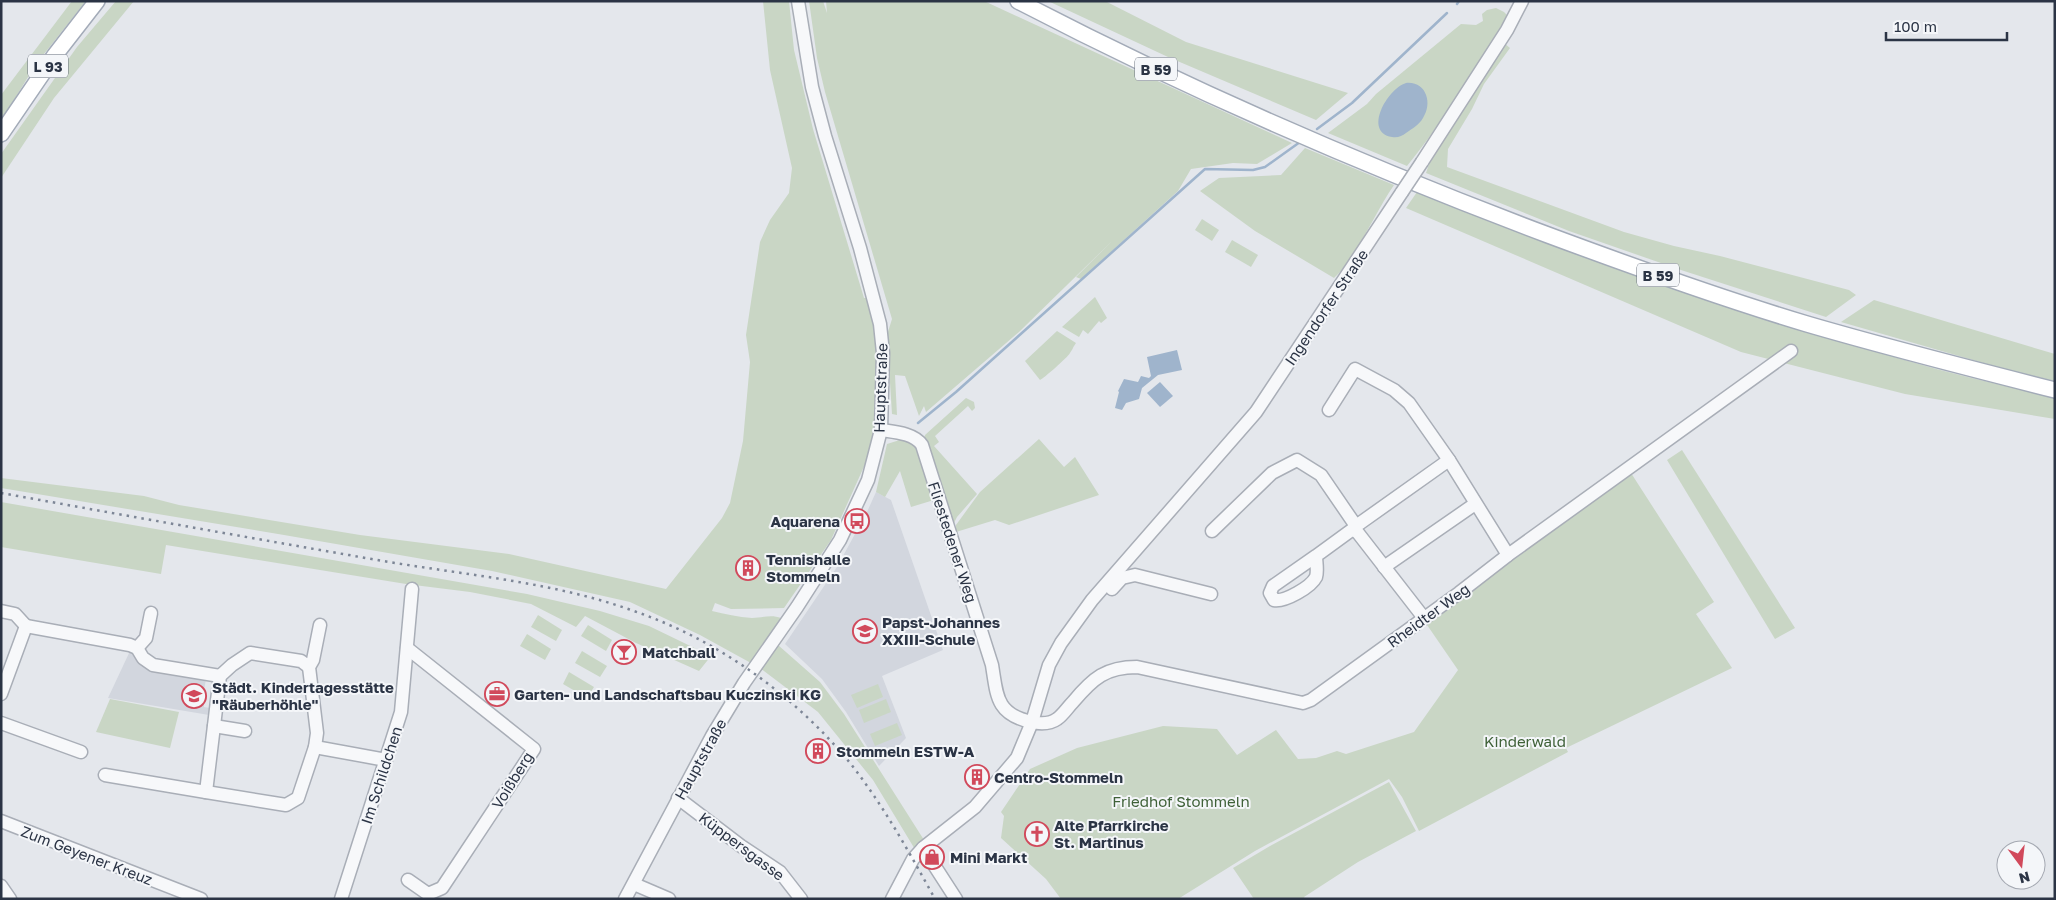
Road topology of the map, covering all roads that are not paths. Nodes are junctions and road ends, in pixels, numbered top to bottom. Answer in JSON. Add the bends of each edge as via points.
{"nodes":[{"id":1,"x":98,"y":1,"type":"edge"},
{"id":2,"x":798,"y":1,"type":"edge"},
{"id":3,"x":1018,"y":1,"type":"edge"},
{"id":4,"x":1522,"y":1,"type":"edge"},
{"id":5,"x":1,"y":134,"type":"edge"},
{"id":6,"x":1792,"y":351,"type":"dead end"},
{"id":7,"x":2055,"y":390,"type":"edge"},
{"id":8,"x":1329,"y":410,"type":"dead end"},
{"id":9,"x":881,"y":430,"type":"junction"},
{"id":10,"x":1449,"y":460,"type":"junction"},
{"id":11,"x":1475,"y":504,"type":"junction"},
{"id":12,"x":1354,"y":528,"type":"junction"},
{"id":13,"x":1212,"y":531,"type":"dead end"},
{"id":14,"x":1508,"y":555,"type":"junction"},
{"id":15,"x":1316,"y":556,"type":"dead end"},
{"id":16,"x":1384,"y":567,"type":"junction"},
{"id":17,"x":412,"y":589,"type":"dead end"},
{"id":18,"x":1100,"y":591,"type":"junction"},
{"id":19,"x":1212,"y":594,"type":"dead end"},
{"id":20,"x":1,"y":611,"type":"edge"},
{"id":21,"x":150,"y":613,"type":"dead end"},
{"id":22,"x":1424,"y":618,"type":"junction"},
{"id":23,"x":320,"y":625,"type":"dead end"},
{"id":24,"x":26,"y":626,"type":"junction"},
{"id":25,"x":137,"y":648,"type":"junction"},
{"id":26,"x":407,"y":648,"type":"junction"},
{"id":27,"x":309,"y":667,"type":"junction"},
{"id":28,"x":220,"y":676,"type":"junction"},
{"id":29,"x":1,"y":694,"type":"edge"},
{"id":30,"x":1032,"y":722,"type":"junction"},
{"id":31,"x":1,"y":723,"type":"edge"},
{"id":32,"x":214,"y":726,"type":"junction"},
{"id":33,"x":245,"y":731,"type":"dead end"},
{"id":34,"x":315,"y":747,"type":"junction"},
{"id":35,"x":81,"y":752,"type":"dead end"},
{"id":36,"x":386,"y":760,"type":"junction"},
{"id":37,"x":105,"y":775,"type":"dead end"},
{"id":38,"x":206,"y":792,"type":"junction"},
{"id":39,"x":678,"y":798,"type":"junction"},
{"id":40,"x":1,"y":821,"type":"edge"},
{"id":41,"x":923,"y":848,"type":"junction"},
{"id":42,"x":408,"y":880,"type":"dead end"},
{"id":43,"x":634,"y":884,"type":"junction"},
{"id":44,"x":1,"y":886,"type":"edge"},
{"id":45,"x":10,"y":899,"type":"edge"},
{"id":46,"x":201,"y":899,"type":"edge"},
{"id":47,"x":341,"y":899,"type":"edge"},
{"id":48,"x":625,"y":899,"type":"edge"},
{"id":49,"x":669,"y":899,"type":"edge"},
{"id":50,"x":801,"y":899,"type":"edge"},
{"id":51,"x":892,"y":899,"type":"edge"},
{"id":52,"x":956,"y":899,"type":"edge"}],
"edges":[{"from":1,"to":5,"type":"main road","number":"L 93","via":[[55,55]]},
{"from":2,"to":9,"type":"street","name":"Hauptstraße","via":[[812,87],[880,324],[883,353]]},
{"from":3,"to":7,"type":"main road","number":"B 59","via":[[1194,87],[1321,144],[1628,265],[1806,324]]},
{"from":4,"to":18,"type":"street","name":"Ingendorfer Straße","bridge":true,"via":[[1507,30],[1422,162],[1256,412]]},
{"from":6,"to":14,"type":"street","name":"Rheidter Weg"},
{"from":8,"to":10,"type":"street","via":[[1355,369],[1394,390],[1409,403]]},
{"from":9,"to":30,"type":"street","name":"Fliestedener Weg","via":[[910,436],[922,445],[992,665],[998,698],[1004,710]]},
{"from":9,"to":39,"type":"street","name":"Hauptstraße","via":[[868,480],[840,540],[744,683]]},
{"from":10,"to":11,"type":"street"},
{"from":10,"to":12,"type":"street"},
{"from":11,"to":14,"type":"street"},
{"from":11,"to":16,"type":"street"},
{"from":12,"to":13,"type":"street","via":[[1321,475],[1297,460],[1272,473]]},
{"from":12,"to":15,"type":"street"},
{"from":12,"to":16,"type":"street"},
{"from":14,"to":22,"type":"street","name":"Rheidter Weg"},
{"from":16,"to":22,"type":"street"},
{"from":17,"to":26,"type":"street","name":"Im Schildchen"},
{"from":18,"to":19,"type":"street","name":"Ingendorfer Straße","via":[[1108,594],[1122,578],[1135,575]]},
{"from":18,"to":30,"type":"street","name":"Ingendorfer Straße","via":[[1053,656]]},
{"from":20,"to":24,"type":"street","via":[[15,614]]},
{"from":21,"to":25,"type":"street","via":[[146,638]]},
{"from":22,"to":30,"type":"street","name":"Rheidter Weg","via":[[1303,704],[1137,667],[1122,667],[1096,677],[1057,719],[1046,723]]},
{"from":23,"to":27,"type":"street"},
{"from":24,"to":25,"type":"street"},
{"from":24,"to":29,"type":"street"},
{"from":25,"to":28,"type":"street","via":[[153,665]]},
{"from":26,"to":36,"type":"street","name":"Im Schildchen","via":[[401,712]]},
{"from":26,"to":42,"type":"street","name":"Voißberg","via":[[534,749],[442,888],[428,894]]},
{"from":27,"to":28,"type":"street","via":[[301,661],[250,653]]},
{"from":27,"to":34,"type":"street","via":[[317,733]]},
{"from":28,"to":32,"type":"street"},
{"from":30,"to":41,"type":"street","name":"Ingendorfer Straße","via":[[1017,758],[1006,773],[961,820]]},
{"from":31,"to":35,"type":"street"},
{"from":32,"to":33,"type":"street"},
{"from":32,"to":38,"type":"street"},
{"from":34,"to":36,"type":"street"},
{"from":34,"to":38,"type":"street","via":[[298,798],[286,805]]},
{"from":36,"to":47,"type":"street","name":"Im Schildchen"},
{"from":37,"to":38,"type":"street"},
{"from":39,"to":43,"type":"street","name":"Hauptstraße"},
{"from":39,"to":50,"type":"street","name":"Küppersgasse","via":[[780,872]]},
{"from":40,"to":46,"type":"street","name":"Zum Geyener Kreuz"},
{"from":41,"to":51,"type":"street","name":"Ingendorfer Straße","via":[[910,864]]},
{"from":41,"to":52,"type":"street"},
{"from":43,"to":48,"type":"street","name":"Hauptstraße"},
{"from":43,"to":49,"type":"street"},
{"from":44,"to":45,"type":"street"}]}
